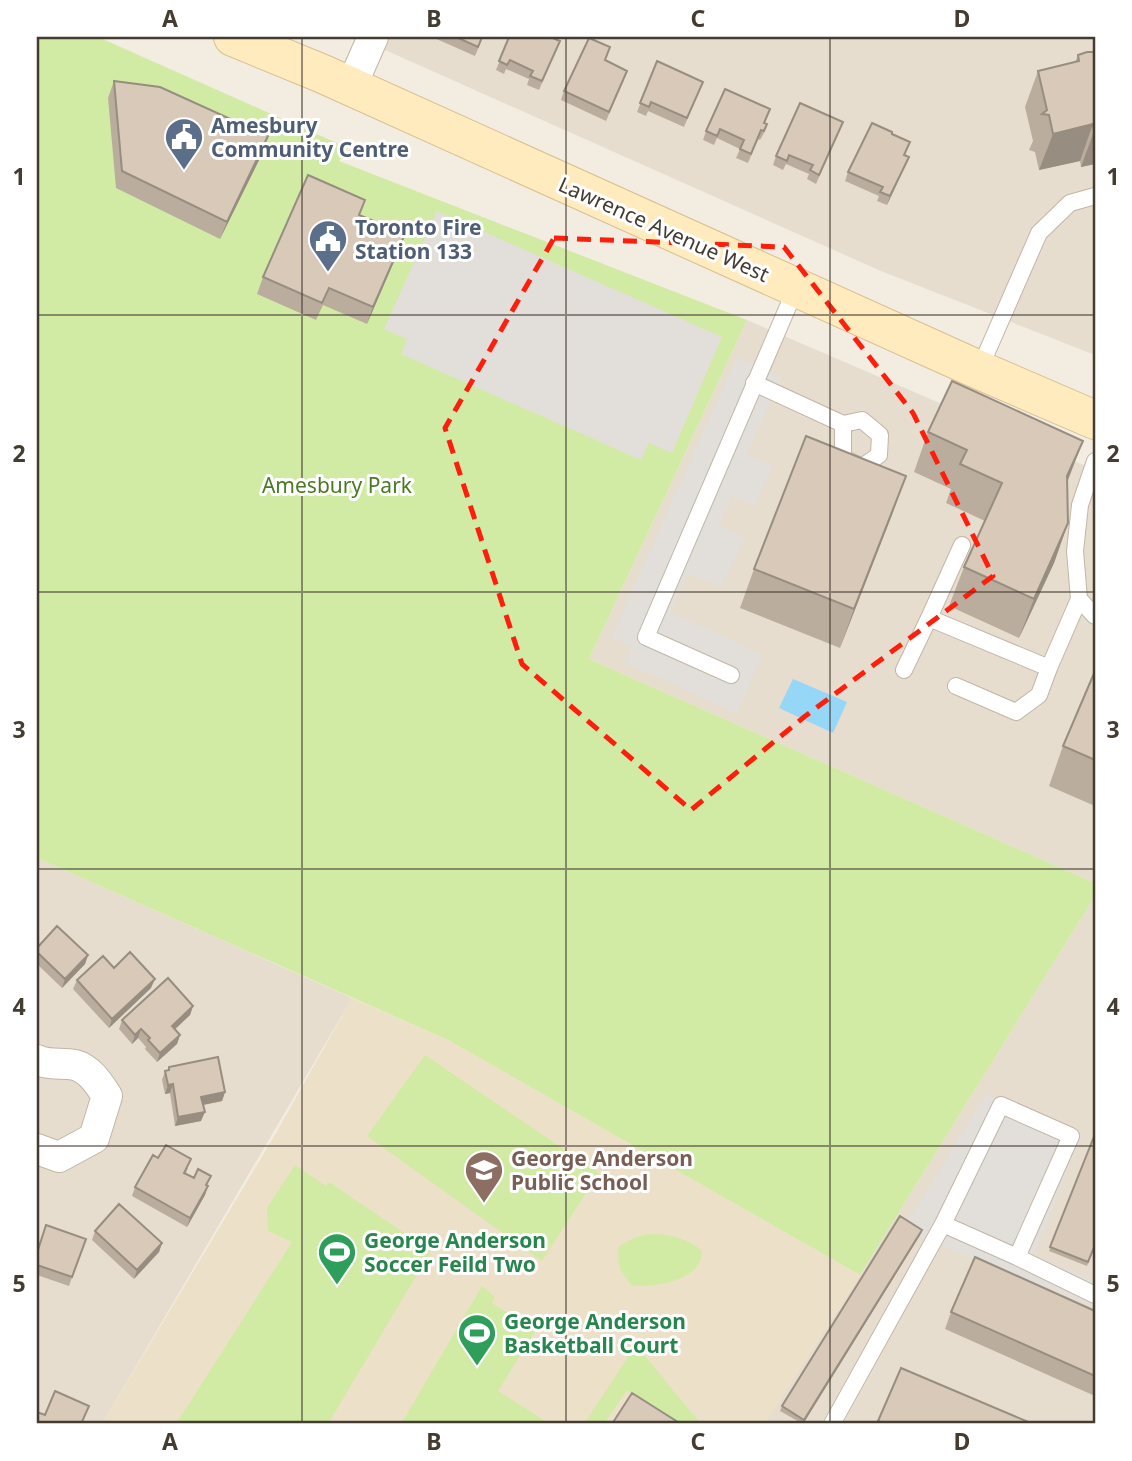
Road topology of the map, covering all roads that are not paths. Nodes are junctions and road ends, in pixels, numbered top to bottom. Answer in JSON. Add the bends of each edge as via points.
{"nodes":[{"id":1,"x":233,"y":37,"type":"edge"},
{"id":2,"x":373,"y":37,"type":"edge"},
{"id":3,"x":351,"y":87,"type":"junction"},
{"id":4,"x":1095,"y":196,"type":"edge"},
{"id":5,"x":796,"y":288,"type":"junction"},
{"id":6,"x":979,"y":370,"type":"junction"},
{"id":7,"x":754,"y":383,"type":"junction"},
{"id":8,"x":1095,"y":420,"type":"edge"},
{"id":9,"x":843,"y":424,"type":"dead end"},
{"id":10,"x":1095,"y":461,"type":"edge"},
{"id":11,"x":962,"y":545,"type":"dead end"},
{"id":12,"x":1079,"y":599,"type":"junction"},
{"id":13,"x":1095,"y":616,"type":"edge"},
{"id":14,"x":929,"y":618,"type":"junction"},
{"id":15,"x":1049,"y":668,"type":"junction"},
{"id":16,"x":904,"y":670,"type":"dead end"},
{"id":17,"x":731,"y":676,"type":"dead end"},
{"id":18,"x":956,"y":686,"type":"dead end"},
{"id":19,"x":40,"y":1070,"type":"edge"},
{"id":20,"x":37,"y":1149,"type":"edge"},
{"id":21,"x":943,"y":1224,"type":"junction"},
{"id":22,"x":1017,"y":1257,"type":"junction"},
{"id":23,"x":1095,"y":1295,"type":"edge"},
{"id":24,"x":832,"y":1424,"type":"edge"}],
"edges":[{"from":1,"to":3,"type":"main road","name":"Lawrence Avenue West"},
{"from":2,"to":3,"type":"street"},
{"from":3,"to":5,"type":"main road","name":"Lawrence Avenue West"},
{"from":4,"to":6,"type":"lane","via":[[1070,203],[1039,233]]},
{"from":5,"to":6,"type":"main road","name":"Lawrence Avenue West"},
{"from":5,"to":7,"type":"lane"},
{"from":6,"to":8,"type":"main road","name":"Lawrence Avenue West"},
{"from":7,"to":9,"type":"lane"},
{"from":7,"to":17,"type":"lane","via":[[646,637]]},
{"from":10,"to":12,"type":"lane","via":[[1080,505],[1075,551]]},
{"from":11,"to":14,"type":"lane"},
{"from":12,"to":13,"type":"lane"},
{"from":12,"to":15,"type":"lane"},
{"from":14,"to":15,"type":"lane"},
{"from":14,"to":16,"type":"lane"},
{"from":15,"to":18,"type":"lane","via":[[1039,695],[1016,712]]},
{"from":19,"to":20,"type":"street","via":[[76,1065],[95,1078],[107,1096],[94,1138],[59,1157]]},
{"from":21,"to":22,"type":"lane"},
{"from":21,"to":22,"type":"lane","via":[[1002,1105],[1071,1136]]},
{"from":21,"to":24,"type":"lane"},
{"from":22,"to":23,"type":"lane"}]}
